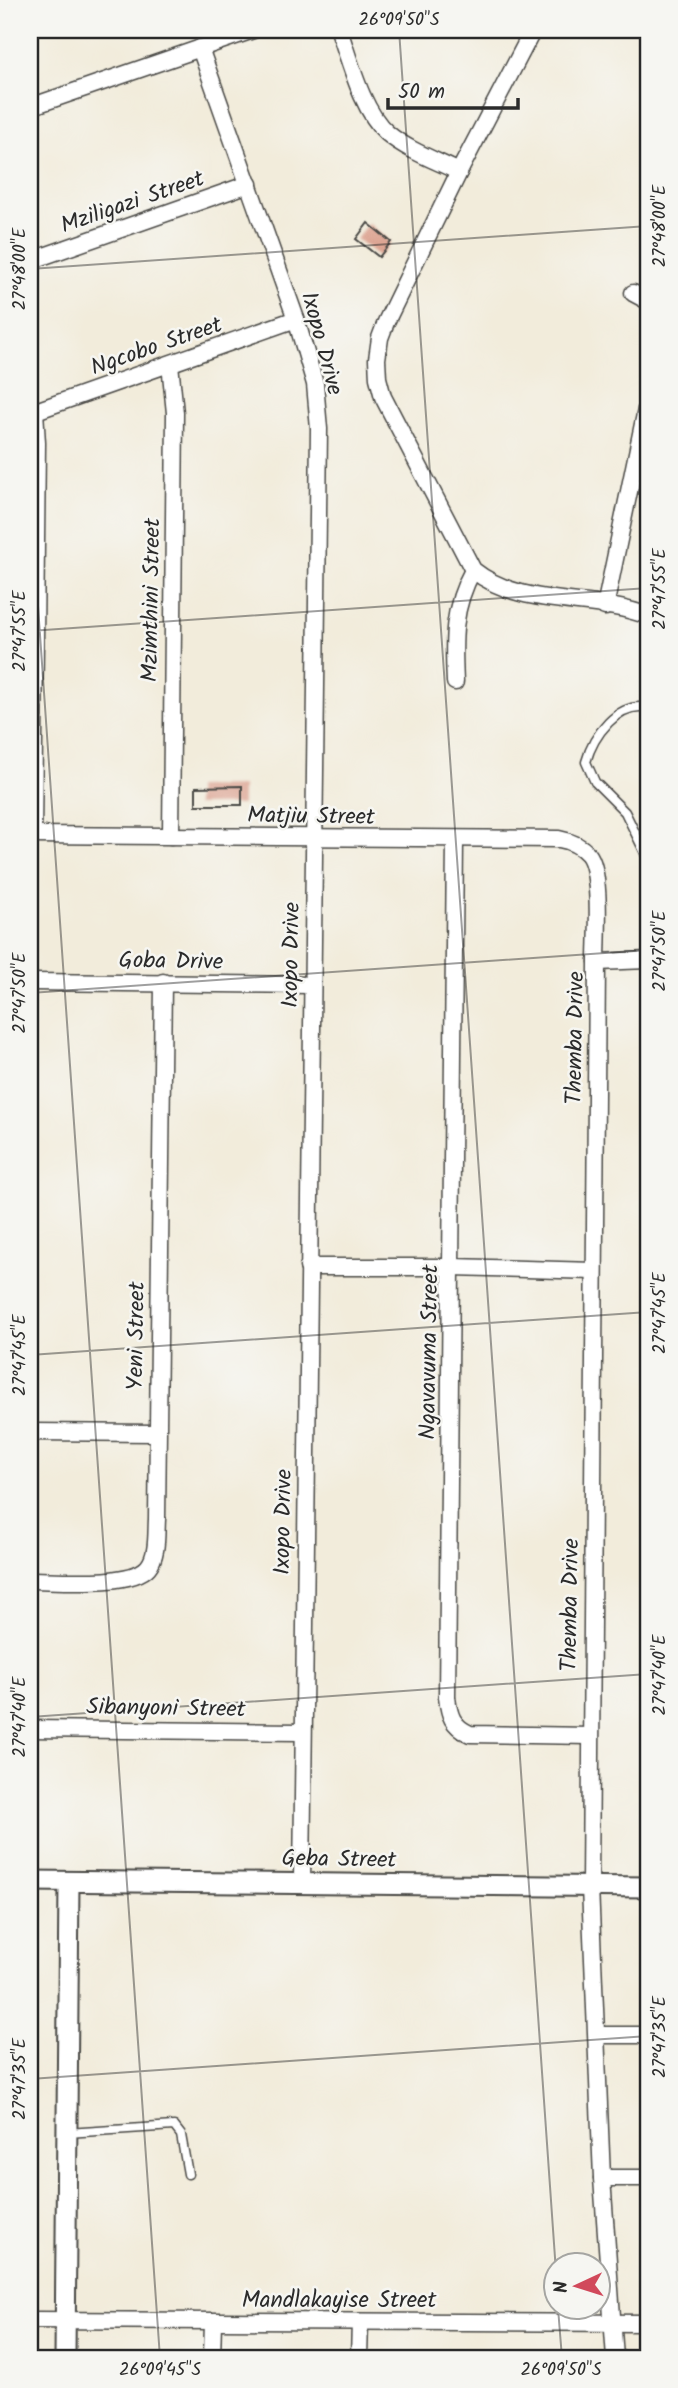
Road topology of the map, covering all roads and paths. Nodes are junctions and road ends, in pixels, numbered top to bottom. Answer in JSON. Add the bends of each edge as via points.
{"nodes":[{"id":1,"x":253,"y":30,"type":"edge"},
{"id":2,"x":339,"y":30,"type":"edge"},
{"id":3,"x":533,"y":30,"type":"edge"},
{"id":4,"x":200,"y":48,"type":"junction"},
{"id":5,"x":30,"y":107,"type":"edge"},
{"id":6,"x":459,"y":172,"type":"junction"},
{"id":7,"x":249,"y":184,"type":"junction"},
{"id":8,"x":30,"y":261,"type":"edge"},
{"id":9,"x":633,"y":293,"type":"dead end"},
{"id":10,"x":648,"y":302,"type":"edge"},
{"id":11,"x":296,"y":319,"type":"junction"},
{"id":12,"x":170,"y":364,"type":"junction"},
{"id":13,"x":648,"y":400,"type":"edge"},
{"id":14,"x":32,"y":412,"type":"edge"},
{"id":15,"x":473,"y":570,"type":"junction"},
{"id":16,"x":605,"y":607,"type":"junction"},
{"id":17,"x":648,"y":616,"type":"edge"},
{"id":18,"x":455,"y":682,"type":"dead end"},
{"id":19,"x":648,"y":708,"type":"edge"},
{"id":20,"x":32,"y":835,"type":"edge"},
{"id":21,"x":171,"y":836,"type":"junction"},
{"id":22,"x":315,"y":838,"type":"junction"},
{"id":23,"x":455,"y":840,"type":"junction"},
{"id":24,"x":588,"y":854,"type":"joint"},
{"id":25,"x":648,"y":859,"type":"edge"},
{"id":26,"x":648,"y":960,"type":"edge"},
{"id":27,"x":597,"y":962,"type":"junction"},
{"id":28,"x":30,"y":982,"type":"edge"},
{"id":29,"x":163,"y":982,"type":"junction"},
{"id":30,"x":312,"y":985,"type":"junction"},
{"id":31,"x":308,"y":1267,"type":"junction"},
{"id":32,"x":452,"y":1267,"type":"junction"},
{"id":33,"x":594,"y":1271,"type":"junction"},
{"id":34,"x":30,"y":1432,"type":"edge"},
{"id":35,"x":156,"y":1433,"type":"junction"},
{"id":36,"x":30,"y":1580,"type":"edge"},
{"id":37,"x":30,"y":1729,"type":"edge"},
{"id":38,"x":302,"y":1732,"type":"junction"},
{"id":39,"x":590,"y":1736,"type":"junction"},
{"id":40,"x":30,"y":1881,"type":"edge"},
{"id":41,"x":69,"y":1882,"type":"junction"},
{"id":42,"x":302,"y":1882,"type":"junction"},
{"id":43,"x":590,"y":1886,"type":"junction"},
{"id":44,"x":648,"y":1887,"type":"edge"},
{"id":45,"x":598,"y":2035,"type":"junction"},
{"id":46,"x":648,"y":2035,"type":"edge"},
{"id":47,"x":67,"y":2133,"type":"junction"},
{"id":48,"x":188,"y":2174,"type":"dead end"},
{"id":49,"x":602,"y":2178,"type":"junction"},
{"id":50,"x":648,"y":2178,"type":"edge"},
{"id":51,"x":30,"y":2320,"type":"edge"},
{"id":52,"x":66,"y":2321,"type":"junction"},
{"id":53,"x":213,"y":2322,"type":"junction"},
{"id":54,"x":360,"y":2322,"type":"junction"},
{"id":55,"x":613,"y":2322,"type":"junction"},
{"id":56,"x":648,"y":2323,"type":"edge"},
{"id":57,"x":65,"y":2358,"type":"edge"},
{"id":58,"x":212,"y":2358,"type":"edge"},
{"id":59,"x":359,"y":2358,"type":"edge"},
{"id":60,"x":615,"y":2358,"type":"edge"}],
"edges":[{"from":1,"to":4,"type":"street"},
{"from":2,"to":6,"type":"street","via":[[378,125],[401,143]]},
{"from":3,"to":6,"type":"street"},
{"from":4,"to":5,"type":"street"},
{"from":4,"to":7,"type":"street","name":"Ixopo Drive"},
{"from":6,"to":15,"type":"street","via":[[386,322],[377,359],[383,397],[393,419]]},
{"from":7,"to":8,"type":"street","name":"Mziligazi Street"},
{"from":7,"to":11,"type":"street","name":"Ixopo Drive"},
{"from":9,"to":10,"type":"street"},
{"from":11,"to":12,"type":"street","name":"Ngcobo Street"},
{"from":11,"to":22,"type":"street","name":"Ixopo Drive","via":[[315,384],[319,429]]},
{"from":12,"to":14,"type":"street","name":"Ngcobo Street"},
{"from":12,"to":21,"type":"street","name":"Mzimthini Street","via":[[175,413]]},
{"from":13,"to":16,"type":"street"},
{"from":14,"to":20,"type":"street","via":[[37,443]]},
{"from":15,"to":16,"type":"street","via":[[488,582],[511,590]]},
{"from":15,"to":18,"type":"street","via":[[456,613]]},
{"from":16,"to":17,"type":"street"},
{"from":19,"to":25,"type":"lane","via":[[635,707],[616,716],[601,732],[586,762],[595,782],[625,813]]},
{"from":20,"to":21,"type":"street","name":"Matjiu Street"},
{"from":21,"to":22,"type":"street","name":"Matjiu Street"},
{"from":22,"to":23,"type":"street","name":"Matjiu Street"},
{"from":22,"to":30,"type":"street","name":"Ixopo Drive"},
{"from":23,"to":24,"type":"street","name":"Matjiu Street","via":[[559,839]]},
{"from":23,"to":32,"type":"street","name":"Ngavavuma Street"},
{"from":24,"to":27,"type":"street","name":"Themba Drive","via":[[596,872]]},
{"from":26,"to":27,"type":"street"},
{"from":27,"to":33,"type":"street","name":"Themba Drive"},
{"from":28,"to":29,"type":"street","name":"Goba Drive"},
{"from":29,"to":30,"type":"street","name":"Goba Drive"},
{"from":29,"to":35,"type":"street","name":"Yeni Street"},
{"from":30,"to":31,"type":"street","name":"Ixopo Drive"},
{"from":31,"to":32,"type":"street"},
{"from":31,"to":38,"type":"street","name":"Ixopo Drive"},
{"from":32,"to":33,"type":"street"},
{"from":32,"to":39,"type":"street","name":"Ngavavuma Street","via":[[449,1715],[470,1734]]},
{"from":33,"to":39,"type":"street","name":"Themba Drive"},
{"from":34,"to":35,"type":"street"},
{"from":35,"to":36,"type":"street","name":"Yeni Street","via":[[157,1519],[155,1554],[149,1566],[122,1579]]},
{"from":37,"to":38,"type":"street","name":"Sibanyoni Street"},
{"from":38,"to":42,"type":"street","name":"Ixopo Drive"},
{"from":39,"to":43,"type":"street","name":"Themba Drive"},
{"from":40,"to":41,"type":"street","name":"Geba Street"},
{"from":41,"to":42,"type":"street","name":"Geba Street"},
{"from":41,"to":47,"type":"street"},
{"from":42,"to":43,"type":"street","name":"Geba Street"},
{"from":43,"to":44,"type":"street","name":"Geba Street"},
{"from":43,"to":45,"type":"street","name":"Themba Drive"},
{"from":45,"to":46,"type":"street"},
{"from":45,"to":49,"type":"street","name":"Themba Drive"},
{"from":47,"to":48,"type":"lane","via":[[174,2126],[181,2134]]},
{"from":47,"to":52,"type":"street"},
{"from":49,"to":50,"type":"street"},
{"from":49,"to":55,"type":"street","name":"Themba Drive"},
{"from":51,"to":52,"type":"street","name":"Mandlakayise Street"},
{"from":52,"to":53,"type":"street","name":"Mandlakayise Street"},
{"from":52,"to":57,"type":"street"},
{"from":53,"to":54,"type":"street","name":"Mandlakayise Street"},
{"from":53,"to":58,"type":"street"},
{"from":54,"to":55,"type":"street","name":"Mandlakayise Street"},
{"from":54,"to":59,"type":"street"},
{"from":55,"to":56,"type":"street","name":"Mandlakayise Street"},
{"from":55,"to":60,"type":"street","name":"Themba Drive"}]}
